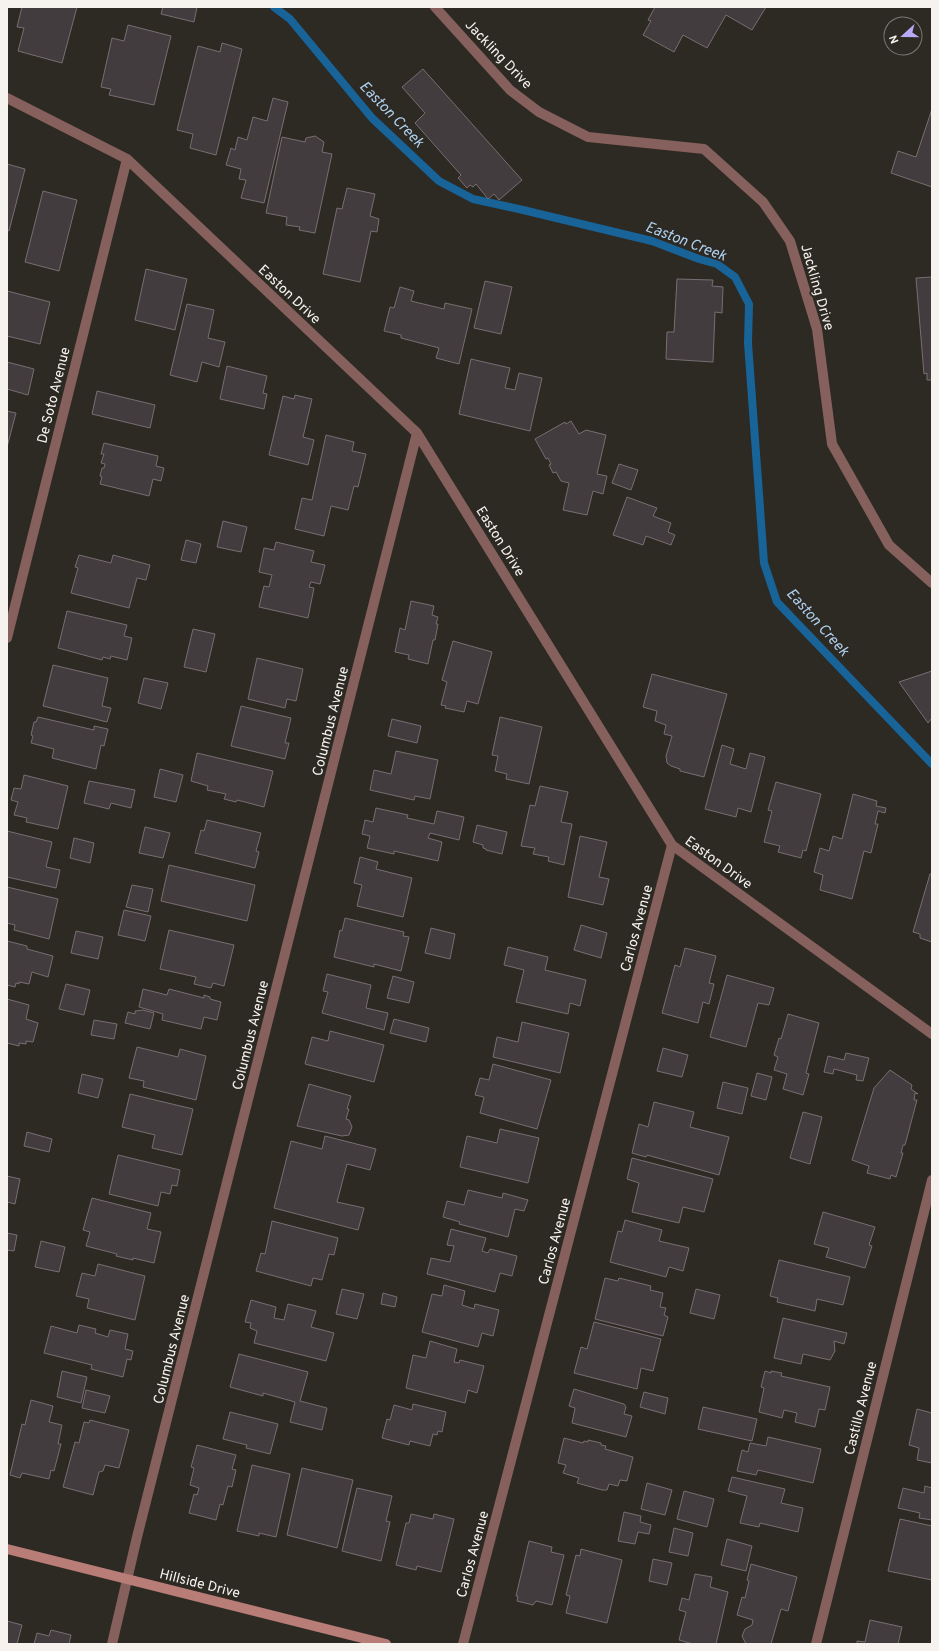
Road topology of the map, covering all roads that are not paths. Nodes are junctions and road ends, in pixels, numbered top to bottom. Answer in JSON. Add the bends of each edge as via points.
{"nodes":[{"id":1,"x":435,"y":7,"type":"edge"},
{"id":2,"x":7,"y":98,"type":"edge"},
{"id":3,"x":127,"y":159,"type":"junction"},
{"id":4,"x":417,"y":433,"type":"junction"},
{"id":5,"x":932,"y":583,"type":"edge"},
{"id":6,"x":7,"y":638,"type":"edge"},
{"id":7,"x":672,"y":845,"type":"junction"},
{"id":8,"x":932,"y":1034,"type":"edge"},
{"id":9,"x":932,"y":1180,"type":"edge"},
{"id":10,"x":7,"y":1549,"type":"edge"},
{"id":11,"x":127,"y":1579,"type":"junction"},
{"id":12,"x":112,"y":1644,"type":"edge"},
{"id":13,"x":386,"y":1644,"type":"edge"},
{"id":14,"x":463,"y":1644,"type":"edge"},
{"id":15,"x":816,"y":1644,"type":"edge"}],
"edges":[{"from":1,"to":5,"type":"street","name":"Jackling Drive","via":[[510,90],[539,112],[588,137],[704,149],[762,202],[790,241],[817,329],[832,444],[889,545]]},
{"from":2,"to":3,"type":"street","name":"Easton Drive"},
{"from":3,"to":4,"type":"street","name":"Easton Drive"},
{"from":3,"to":6,"type":"street","name":"De Soto Avenue"},
{"from":4,"to":7,"type":"street","name":"Easton Drive"},
{"from":4,"to":11,"type":"street","name":"Columbus Avenue"},
{"from":7,"to":8,"type":"street","name":"Easton Drive"},
{"from":7,"to":14,"type":"street","name":"Carlos Avenue"},
{"from":9,"to":15,"type":"street","name":"Castillo Avenue"},
{"from":10,"to":11,"type":"main road","name":"Hillside Drive"},
{"from":11,"to":12,"type":"street","name":"Columbus Avenue"},
{"from":11,"to":13,"type":"main road","name":"Hillside Drive"}]}
